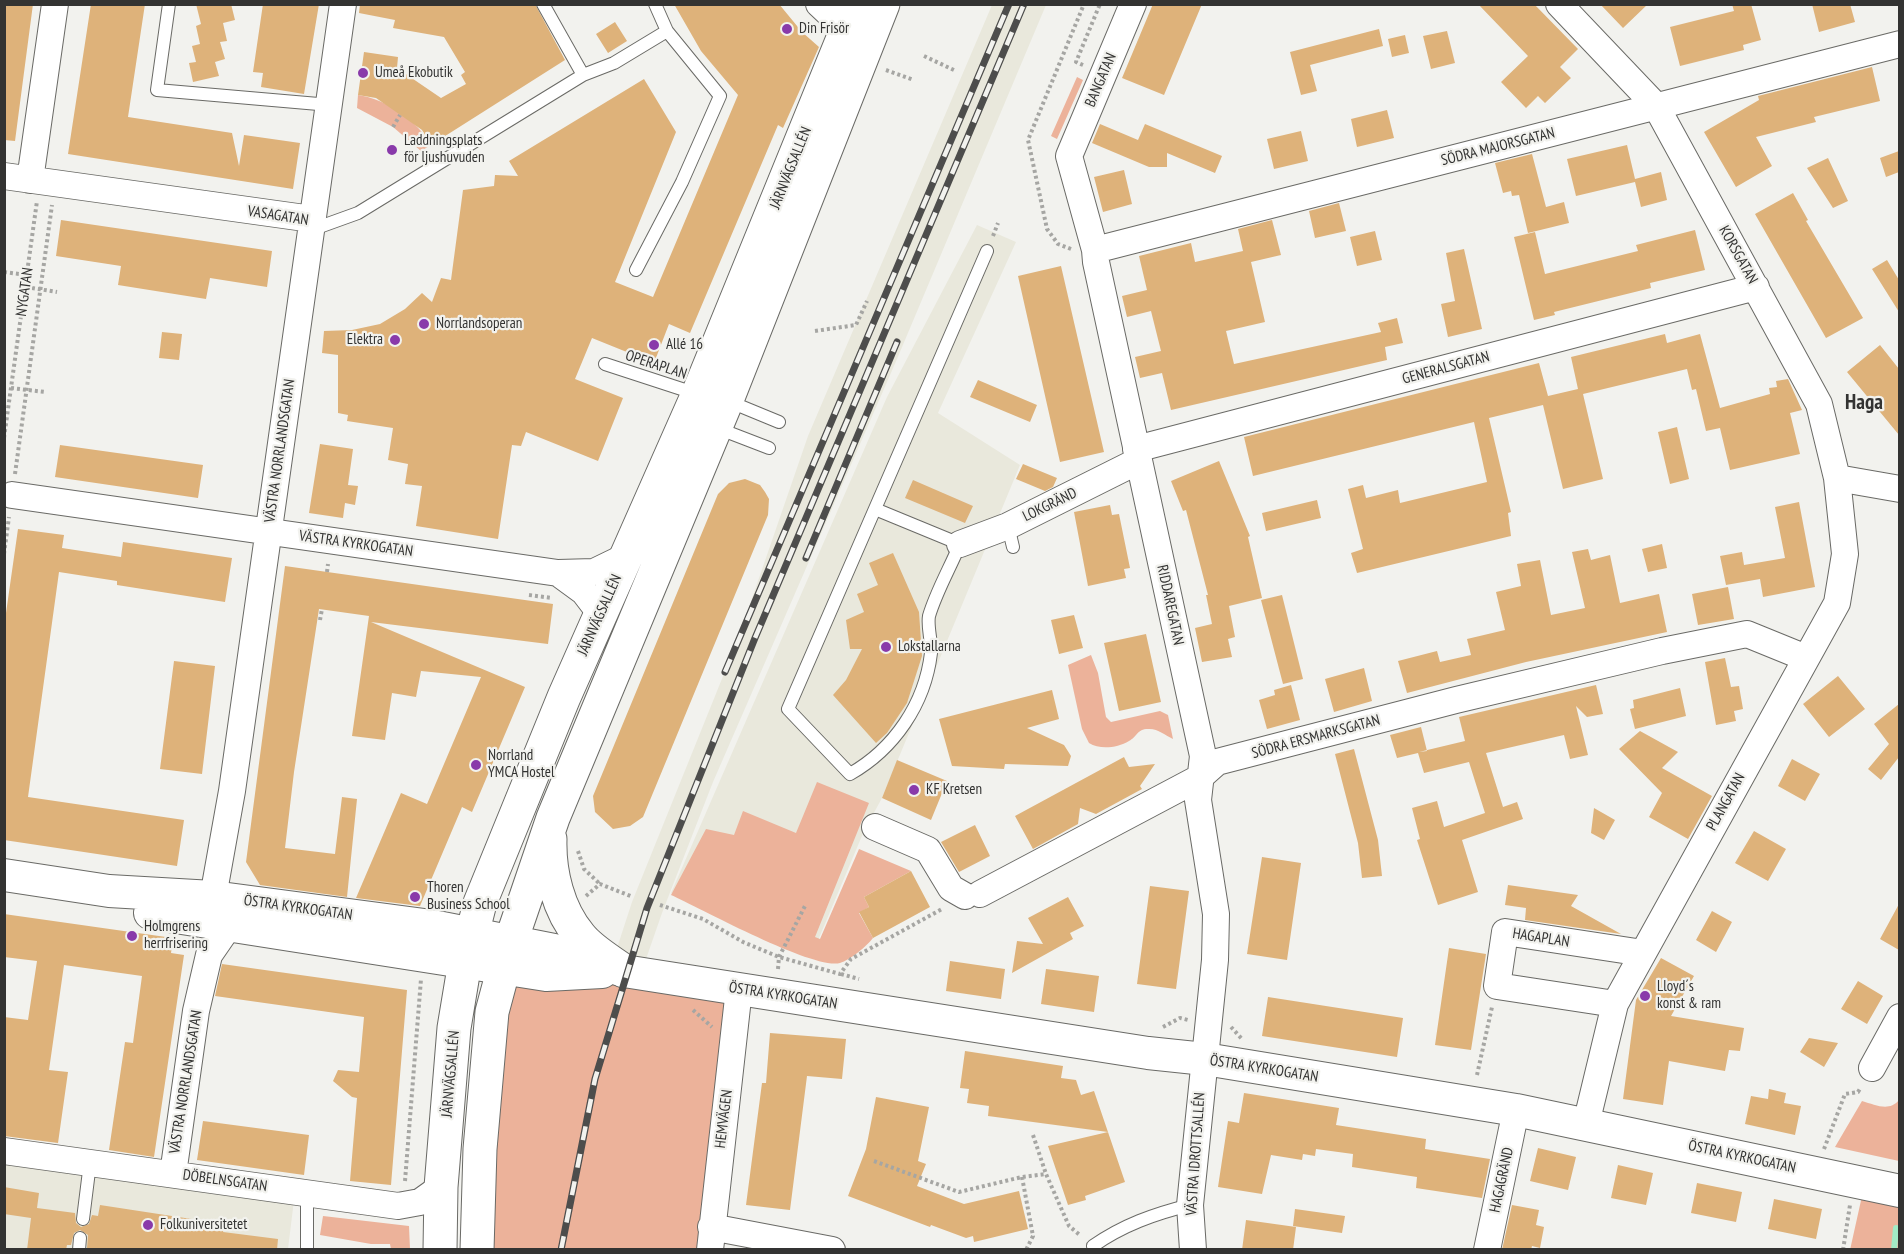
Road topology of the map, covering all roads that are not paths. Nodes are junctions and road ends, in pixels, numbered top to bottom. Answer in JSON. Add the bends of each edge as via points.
{"nodes":[{"id":1,"x":55,"y":4,"type":"edge"},
{"id":2,"x":169,"y":4,"type":"edge"},
{"id":3,"x":343,"y":4,"type":"edge"},
{"id":4,"x":543,"y":4,"type":"edge"},
{"id":5,"x":655,"y":4,"type":"edge"},
{"id":6,"x":819,"y":4,"type":"edge"},
{"id":7,"x":1132,"y":4,"type":"edge"},
{"id":8,"x":1559,"y":4,"type":"edge"},
{"id":9,"x":866,"y":16,"type":"edge"},
{"id":10,"x":667,"y":31,"type":"junction"},
{"id":11,"x":1899,"y":44,"type":"edge"},
{"id":12,"x":583,"y":75,"type":"junction"},
{"id":13,"x":330,"y":105,"type":"junction"},
{"id":14,"x":1656,"y":106,"type":"junction"},
{"id":15,"x":1069,"y":156,"type":"joint"},
{"id":16,"x":4,"y":176,"type":"edge"},
{"id":17,"x":41,"y":181,"type":"junction"},
{"id":18,"x":312,"y":219,"type":"junction"},
{"id":19,"x":1095,"y":250,"type":"junction"},
{"id":20,"x":987,"y":251,"type":"dead end"},
{"id":21,"x":636,"y":270,"type":"dead end"},
{"id":22,"x":1756,"y":287,"type":"junction"},
{"id":23,"x":605,"y":364,"type":"dead end"},
{"id":24,"x":714,"y":407,"type":"junction"},
{"id":25,"x":779,"y":423,"type":"dead end"},
{"id":26,"x":769,"y":448,"type":"dead end"},
{"id":27,"x":1137,"y":455,"type":"junction"},
{"id":28,"x":1837,"y":478,"type":"junction"},
{"id":29,"x":1899,"y":489,"type":"edge"},
{"id":30,"x":8,"y":495,"type":"edge"},
{"id":31,"x":875,"y":508,"type":"junction"},
{"id":32,"x":268,"y":531,"type":"junction"},
{"id":33,"x":960,"y":544,"type":"junction"},
{"id":34,"x":625,"y":557,"type":"junction"},
{"id":35,"x":558,"y":573,"type":"junction"},
{"id":36,"x":600,"y":613,"type":"junction"},
{"id":37,"x":1806,"y":658,"type":"junction"},
{"id":38,"x":1199,"y":778,"type":"junction"},
{"id":39,"x":553,"y":818,"type":"junction"},
{"id":40,"x":875,"y":827,"type":"dead end"},
{"id":41,"x":4,"y":875,"type":"edge"},
{"id":42,"x":4,"y":893,"type":"edge"},
{"id":43,"x":213,"y":897,"type":"junction"},
{"id":44,"x":229,"y":926,"type":"junction"},
{"id":45,"x":469,"y":948,"type":"junction"},
{"id":46,"x":1643,"y":953,"type":"junction"},
{"id":47,"x":507,"y":955,"type":"junction"},
{"id":48,"x":624,"y":971,"type":"junction"},
{"id":49,"x":740,"y":989,"type":"junction"},
{"id":50,"x":1615,"y":1004,"type":"junction"},
{"id":51,"x":1899,"y":1017,"type":"edge"},
{"id":52,"x":1204,"y":1059,"type":"junction"},
{"id":53,"x":1872,"y":1068,"type":"road end"},
{"id":54,"x":1516,"y":1110,"type":"junction"},
{"id":55,"x":1586,"y":1124,"type":"junction"},
{"id":56,"x":4,"y":1152,"type":"edge"},
{"id":57,"x":90,"y":1163,"type":"junction"},
{"id":58,"x":173,"y":1174,"type":"junction"},
{"id":59,"x":441,"y":1187,"type":"junction"},
{"id":60,"x":1899,"y":1191,"type":"edge"},
{"id":61,"x":307,"y":1192,"type":"junction"},
{"id":62,"x":1190,"y":1204,"type":"junction"},
{"id":63,"x":83,"y":1219,"type":"dead end"},
{"id":64,"x":711,"y":1238,"type":"edge"},
{"id":65,"x":1093,"y":1248,"type":"edge"},
{"id":66,"x":307,"y":1250,"type":"edge"},
{"id":67,"x":440,"y":1250,"type":"edge"},
{"id":68,"x":477,"y":1250,"type":"edge"},
{"id":69,"x":832,"y":1250,"type":"edge"},
{"id":70,"x":1193,"y":1250,"type":"edge"},
{"id":71,"x":1487,"y":1250,"type":"edge"}],
"edges":[{"from":1,"to":17,"type":"street"},
{"from":2,"to":13,"type":"lane","via":[[157,90]]},
{"from":3,"to":13,"type":"street","name":"VÄSTRA NORRLANDSGATAN"},
{"from":4,"to":12,"type":"lane"},
{"from":5,"to":10,"type":"lane"},
{"from":6,"to":9,"type":"street","via":[[836,19]]},
{"from":7,"to":15,"type":"street","name":"BANGATAN"},
{"from":8,"to":14,"type":"street","name":"KORSGATAN"},
{"from":9,"to":24,"type":"main road","name":"JÄRNVÄGSALLÉN"},
{"from":10,"to":12,"type":"lane","via":[[614,63]]},
{"from":10,"to":21,"type":"lane","via":[[720,96],[682,182]]},
{"from":11,"to":14,"type":"street","name":"SÖDRA MAJORSGATAN"},
{"from":12,"to":18,"type":"lane","name":"VASAGATAN","via":[[358,213],[322,226]]},
{"from":13,"to":18,"type":"street","name":"VÄSTRA NORRLANDSGATAN"},
{"from":14,"to":19,"type":"street","name":"SÖDRA MAJORSGATAN"},
{"from":14,"to":22,"type":"street","name":"KORSGATAN"},
{"from":15,"to":19,"type":"street","name":"RIDDAREGATAN"},
{"from":16,"to":17,"type":"street","name":"VASAGATAN"},
{"from":17,"to":18,"type":"street","name":"VASAGATAN"},
{"from":18,"to":32,"type":"street","name":"VÄSTRA NORRLANDSGATAN"},
{"from":19,"to":27,"type":"street","name":"RIDDAREGATAN"},
{"from":20,"to":31,"type":"lane"},
{"from":22,"to":27,"type":"street","name":"GENERALSGATAN"},
{"from":22,"to":28,"type":"street","name":"KORSGATAN","via":[[1819,404]]},
{"from":23,"to":24,"type":"lane","name":"OPERAPLAN"},
{"from":24,"to":25,"type":"lane"},
{"from":24,"to":26,"type":"lane"},
{"from":24,"to":34,"type":"main road","name":"JÄRNVÄGSALLÉN"},
{"from":24,"to":39,"type":"main road","name":"JÄRNVÄGSALLÉN"},
{"from":27,"to":33,"type":"street","name":"LOKGRÄND","via":[[1010,536]]},
{"from":27,"to":38,"type":"street","name":"RIDDAREGATAN","via":[[1203,756]]},
{"from":28,"to":29,"type":"street"},
{"from":28,"to":37,"type":"street","name":"PLANGATAN","via":[[1845,554],[1837,603]]},
{"from":30,"to":32,"type":"street","name":"VÄSTRA KYRKOGATAN"},
{"from":31,"to":33,"type":"lane"},
{"from":31,"to":33,"type":"lane","via":[[788,709],[850,774],[884,750],[914,708],[931,653],[928,618]]},
{"from":32,"to":35,"type":"street","name":"VÄSTRA KYRKOGATAN"},
{"from":32,"to":43,"type":"street","name":"VÄSTRA NORRLANDSGATAN","via":[[232,791]]},
{"from":34,"to":35,"type":"street","name":"VÄSTRA KYRKOGATAN","via":[[594,572]]},
{"from":34,"to":36,"type":"main road","name":"JÄRNVÄGSALLÉN"},
{"from":35,"to":36,"type":"street","name":"VÄSTRA KYRKOGATAN","via":[[584,591]]},
{"from":36,"to":45,"type":"main road","name":"JÄRNVÄGSALLÉN","via":[[480,903]]},
{"from":37,"to":38,"type":"street","name":"SÖDRA ERSMARKSGATAN","via":[[1747,634],[1736,636],[1456,700],[1217,762]]},
{"from":37,"to":46,"type":"street","name":"PLANGATAN"},
{"from":38,"to":40,"type":"street","name":"SÖDRA ERSMARKSGATAN","via":[[973,895],[951,888],[928,850]]},
{"from":38,"to":52,"type":"street","name":"RIDDAREGATAN","via":[[1198,800],[1216,914]]},
{"from":39,"to":47,"type":"main road","name":"JÄRNVÄGSALLÉN"},
{"from":39,"to":48,"type":"main road","via":[[551,871],[563,906],[580,936]]},
{"from":41,"to":43,"type":"street","name":"ÖSTRA KYRKOGATAN","via":[[109,891]]},
{"from":42,"to":44,"type":"street","name":"ÖSTRA KYRKOGATAN"},
{"from":43,"to":45,"type":"street","name":"ÖSTRA KYRKOGATAN"},
{"from":44,"to":45,"type":"street","name":"ÖSTRA KYRKOGATAN"},
{"from":44,"to":58,"type":"street","name":"VÄSTRA NORRLANDSGATAN","via":[[209,955],[196,1011]]},
{"from":45,"to":47,"type":"street","name":"ÖSTRA KYRKOGATAN"},
{"from":45,"to":59,"type":"main road","name":"JÄRNVÄGSALLÉN","via":[[454,1028]]},
{"from":46,"to":50,"type":"street","name":"PLANGATAN"},
{"from":46,"to":50,"type":"street","name":"HAGAPLAN","via":[[1505,932],[1497,986]]},
{"from":47,"to":48,"type":"street","name":"ÖSTRA KYRKOGATAN","via":[[554,950]]},
{"from":47,"to":68,"type":"main road","name":"JÄRNVÄGSALLÉN","via":[[492,1012],[483,1107]]},
{"from":48,"to":49,"type":"street","name":"ÖSTRA KYRKOGATAN"},
{"from":49,"to":52,"type":"street","name":"ÖSTRA KYRKOGATAN"},
{"from":49,"to":64,"type":"street","name":"HEMVÄGEN"},
{"from":50,"to":55,"type":"street","name":"PLANGATAN"},
{"from":51,"to":53,"type":"street"},
{"from":52,"to":54,"type":"street","name":"ÖSTRA KYRKOGATAN"},
{"from":52,"to":62,"type":"street","name":"VÄSTRA IDROTTSALLÉN"},
{"from":54,"to":55,"type":"street","name":"ÖSTRA KYRKOGATAN"},
{"from":54,"to":71,"type":"street","name":"HAGAGRÄND"},
{"from":55,"to":60,"type":"street","name":"ÖSTRA KYRKOGATAN"},
{"from":56,"to":57,"type":"street","name":"DÖBELNSGATAN"},
{"from":57,"to":58,"type":"street","name":"DÖBELNSGATAN"},
{"from":57,"to":63,"type":"lane"},
{"from":58,"to":61,"type":"street","name":"DÖBELNSGATAN"},
{"from":59,"to":61,"type":"street","name":"DÖBELNSGATAN","via":[[408,1206]]},
{"from":59,"to":67,"type":"main road","name":"JÄRNVÄGSALLÉN"},
{"from":61,"to":66,"type":"lane"},
{"from":62,"to":65,"type":"lane","via":[[1116,1229]]},
{"from":62,"to":70,"type":"street","name":"VÄSTRA IDROTTSALLÉN"},
{"from":64,"to":69,"type":"street"}]}
